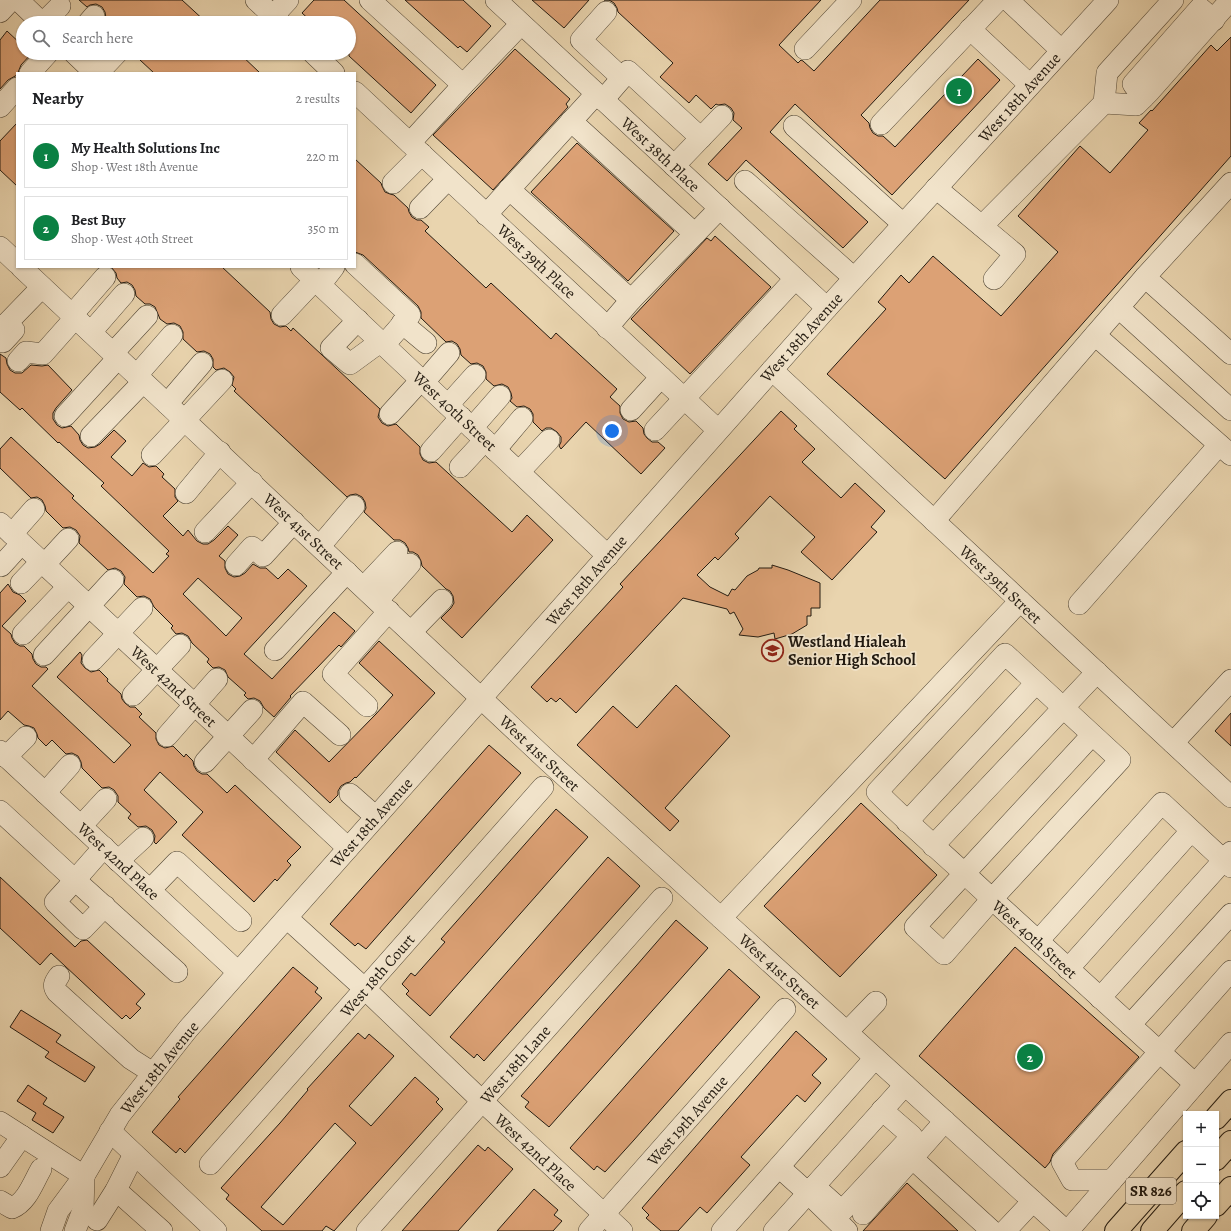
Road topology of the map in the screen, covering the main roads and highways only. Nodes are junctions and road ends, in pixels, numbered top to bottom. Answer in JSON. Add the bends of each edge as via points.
{"nodes":[{"id":1,"x":1231,"y":1101,"type":"edge"},
{"id":2,"x":1219,"y":1115,"type":"edge"},
{"id":3,"x":1231,"y":1142,"type":"edge"},
{"id":4,"x":1183,"y":1155,"type":"edge"},
{"id":5,"x":1219,"y":1156,"type":"edge"},
{"id":6,"x":1231,"y":1188,"type":"edge"},
{"id":7,"x":1183,"y":1195,"type":"edge"},
{"id":8,"x":1219,"y":1202,"type":"edge"},
{"id":9,"x":1203,"y":1219,"type":"edge"},
{"id":10,"x":1116,"y":1231,"type":"edge"},
{"id":11,"x":1152,"y":1231,"type":"edge"},
{"id":12,"x":1193,"y":1231,"type":"edge"}],
"edges":[{"from":1,"to":2,"type":"highway"},
{"from":3,"to":5,"type":"highway"},
{"from":4,"to":10,"type":"highway","number":"SR 826"},
{"from":6,"to":8,"type":"highway"},
{"from":7,"to":11,"type":"highway"},
{"from":9,"to":12,"type":"highway"}]}
